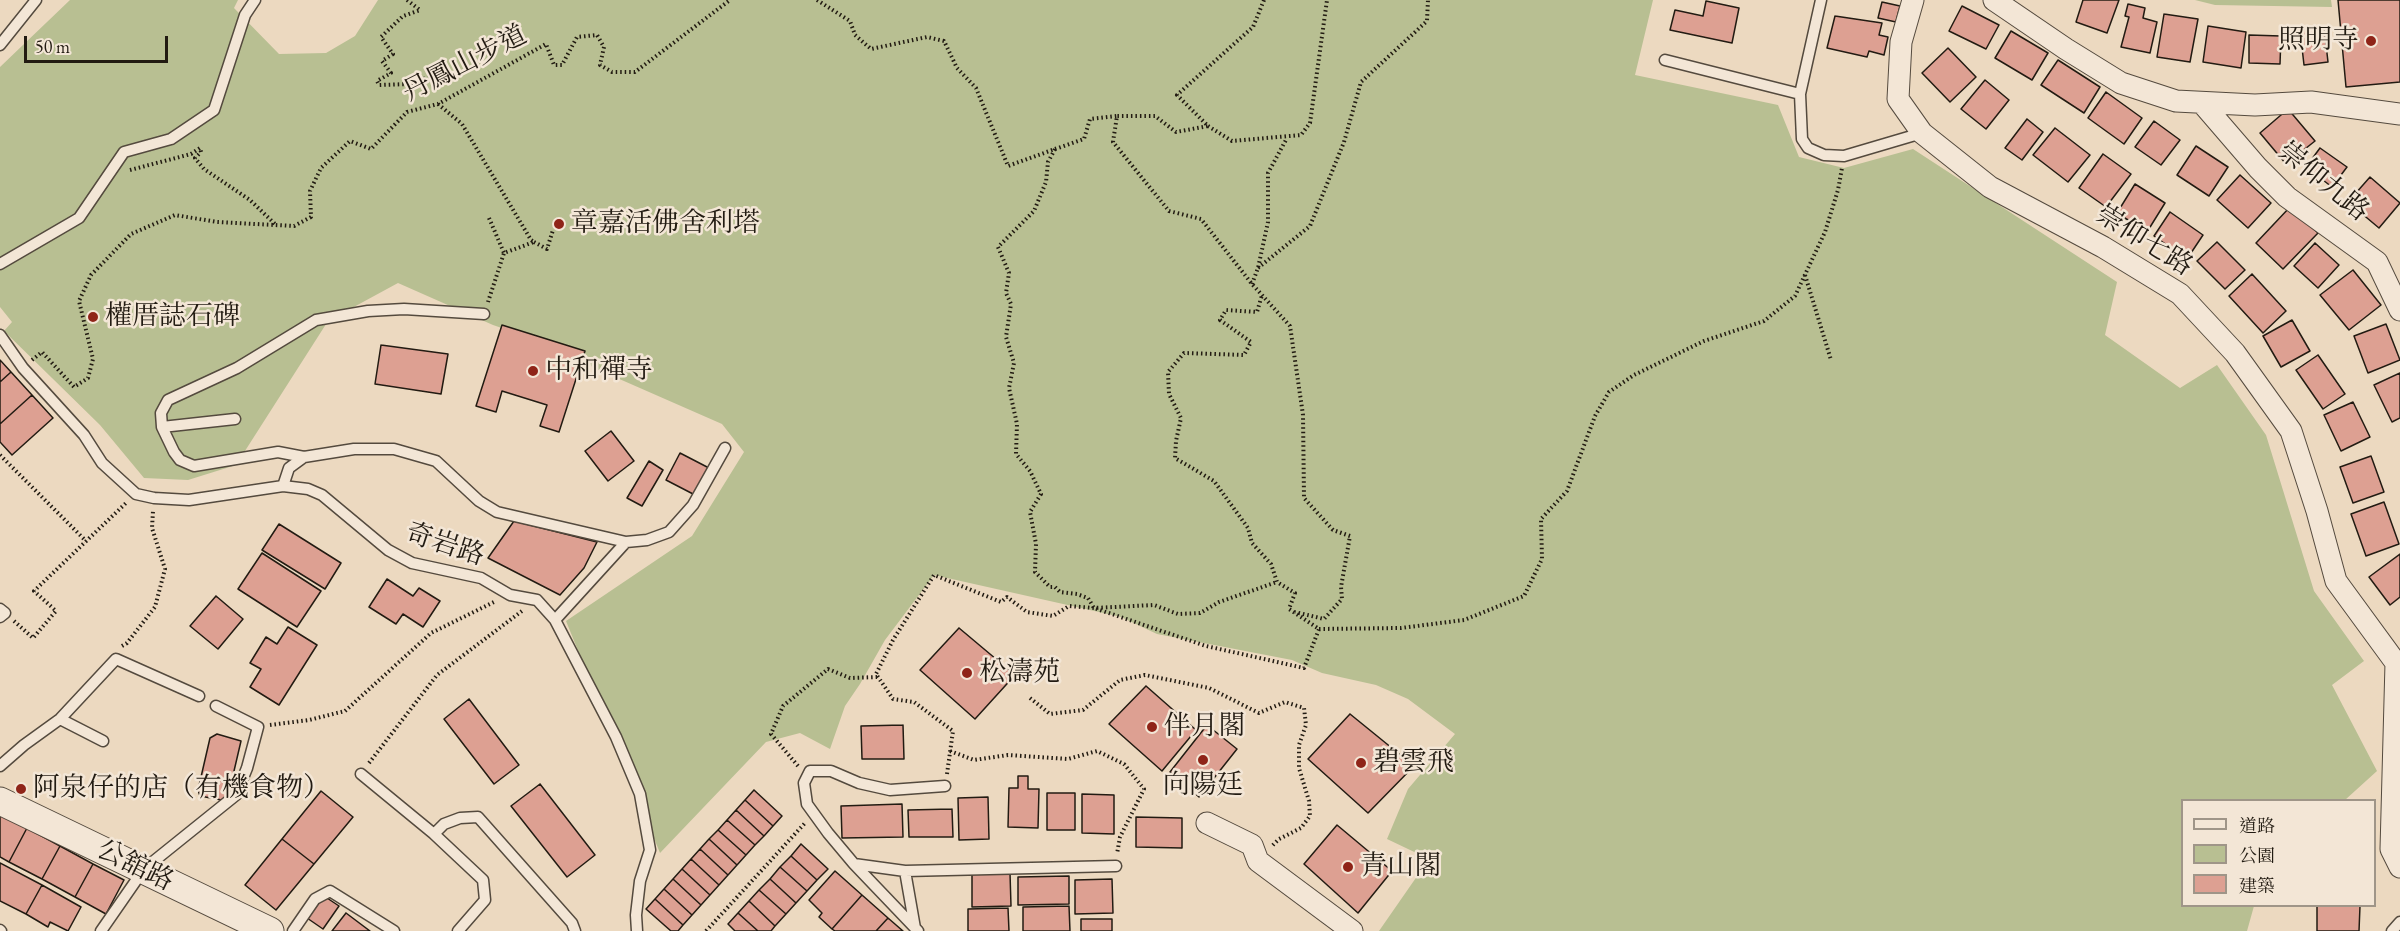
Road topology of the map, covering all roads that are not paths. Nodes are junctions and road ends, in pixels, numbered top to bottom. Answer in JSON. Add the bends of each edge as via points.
{"nodes":[{"id":1,"x":36,"y":0,"type":"edge"},
{"id":2,"x":255,"y":0,"type":"edge"},
{"id":3,"x":1821,"y":0,"type":"edge"},
{"id":4,"x":1913,"y":0,"type":"edge"},
{"id":5,"x":1994,"y":0,"type":"edge"},
{"id":6,"x":0,"y":45,"type":"edge"},
{"id":7,"x":1665,"y":60,"type":"dead end"},
{"id":8,"x":1800,"y":94,"type":"junction"},
{"id":9,"x":2202,"y":102,"type":"junction"},
{"id":10,"x":2400,"y":114,"type":"edge"},
{"id":11,"x":1922,"y":133,"type":"junction"},
{"id":12,"x":0,"y":264,"type":"edge"},
{"id":13,"x":2400,"y":310,"type":"edge"},
{"id":14,"x":484,"y":314,"type":"road end"},
{"id":15,"x":0,"y":335,"type":"edge"},
{"id":16,"x":235,"y":420,"type":"dead end"},
{"id":17,"x":162,"y":427,"type":"junction"},
{"id":18,"x":725,"y":448,"type":"dead end"},
{"id":19,"x":304,"y":457,"type":"junction"},
{"id":20,"x":283,"y":486,"type":"junction"},
{"id":21,"x":626,"y":542,"type":"junction"},
{"id":22,"x":555,"y":621,"type":"junction"},
{"id":23,"x":2398,"y":664,"type":"edge"},
{"id":24,"x":199,"y":696,"type":"dead end"},
{"id":25,"x":216,"y":706,"type":"dead end"},
{"id":26,"x":60,"y":719,"type":"junction"},
{"id":27,"x":103,"y":741,"type":"dead end"},
{"id":28,"x":0,"y":766,"type":"edge"},
{"id":29,"x":361,"y":774,"type":"road end"},
{"id":30,"x":2396,"y":784,"type":"edge"},
{"id":31,"x":945,"y":786,"type":"road end"},
{"id":32,"x":0,"y":801,"type":"edge"},
{"id":33,"x":1207,"y":823,"type":"dead end"},
{"id":34,"x":434,"y":834,"type":"junction"},
{"id":35,"x":854,"y":864,"type":"junction"},
{"id":36,"x":1116,"y":866,"type":"road end"},
{"id":37,"x":2400,"y":867,"type":"edge"},
{"id":38,"x":144,"y":869,"type":"junction"},
{"id":39,"x":905,"y":871,"type":"junction"},
{"id":40,"x":2400,"y":922,"type":"edge"},
{"id":41,"x":916,"y":930,"type":"edge"},
{"id":42,"x":101,"y":931,"type":"edge"},
{"id":43,"x":270,"y":931,"type":"edge"},
{"id":44,"x":293,"y":931,"type":"edge"},
{"id":45,"x":394,"y":931,"type":"edge"},
{"id":46,"x":458,"y":931,"type":"edge"},
{"id":47,"x":575,"y":931,"type":"edge"},
{"id":48,"x":637,"y":931,"type":"edge"},
{"id":49,"x":1352,"y":931,"type":"edge"},
{"id":50,"x":2392,"y":931,"type":"edge"}],
"edges":[{"from":1,"to":6,"type":"lane"},
{"from":2,"to":12,"type":"lane","via":[[245,15],[214,110],[171,139],[124,152],[79,218]]},
{"from":3,"to":8,"type":"lane"},
{"from":4,"to":11,"type":"street","name":"崇仰七路","via":[[1901,42],[1898,99]]},
{"from":5,"to":9,"type":"street","via":[[2121,83],[2176,101]]},
{"from":7,"to":8,"type":"lane"},
{"from":8,"to":11,"type":"lane","via":[[1802,139],[1808,148],[1824,155],[1844,156]]},
{"from":9,"to":10,"type":"street","via":[[2311,102]]},
{"from":9,"to":13,"type":"street","name":"崇仰九路","via":[[2287,197],[2378,262]]},
{"from":11,"to":23,"type":"street","name":"崇仰七路","via":[[1990,187],[2103,247],[2180,294],[2235,353],[2291,431],[2336,581]]},
{"from":14,"to":17,"type":"lane","via":[[395,309],[316,320],[237,368],[168,400],[161,413]]},
{"from":15,"to":20,"type":"lane","name":"奇岩路","via":[[23,368],[84,435],[102,463],[135,494],[189,500]]},
{"from":16,"to":17,"type":"lane"},
{"from":17,"to":19,"type":"lane","via":[[180,460],[194,466],[278,452]]},
{"from":18,"to":21,"type":"lane","via":[[693,506],[669,532],[648,540]]},
{"from":19,"to":20,"type":"lane","via":[[288,468]]},
{"from":19,"to":21,"type":"lane","via":[[354,449],[394,449],[436,461],[496,512]]},
{"from":20,"to":22,"type":"lane","name":"奇岩路","via":[[322,495],[388,550],[412,563],[481,578],[510,595],[537,600]]},
{"from":21,"to":22,"type":"lane"},
{"from":22,"to":48,"type":"lane","via":[[616,737],[640,794],[650,850],[640,881]]},
{"from":23,"to":30,"type":"street"},
{"from":24,"to":26,"type":"lane","via":[[116,659]]},
{"from":25,"to":38,"type":"lane","via":[[258,727],[236,795]]},
{"from":26,"to":27,"type":"lane"},
{"from":26,"to":28,"type":"lane"},
{"from":29,"to":34,"type":"lane"},
{"from":30,"to":37,"type":"street","via":[[2390,815],[2391,849]]},
{"from":31,"to":35,"type":"lane","via":[[890,790],[831,771],[810,771],[804,783],[807,804]]},
{"from":32,"to":38,"type":"street","name":"公舘路"},
{"from":33,"to":49,"type":"street","via":[[1252,845],[1258,861]]},
{"from":34,"to":46,"type":"lane","via":[[483,880],[485,900]]},
{"from":34,"to":47,"type":"lane","via":[[444,824],[478,817]]},
{"from":35,"to":39,"type":"lane"},
{"from":35,"to":41,"type":"lane"},
{"from":36,"to":39,"type":"lane"},
{"from":38,"to":42,"type":"lane"},
{"from":38,"to":43,"type":"street","name":"公舘路"},
{"from":39,"to":41,"type":"lane"},
{"from":40,"to":50,"type":"lane"},
{"from":44,"to":45,"type":"lane","via":[[315,899],[330,891]]}]}
